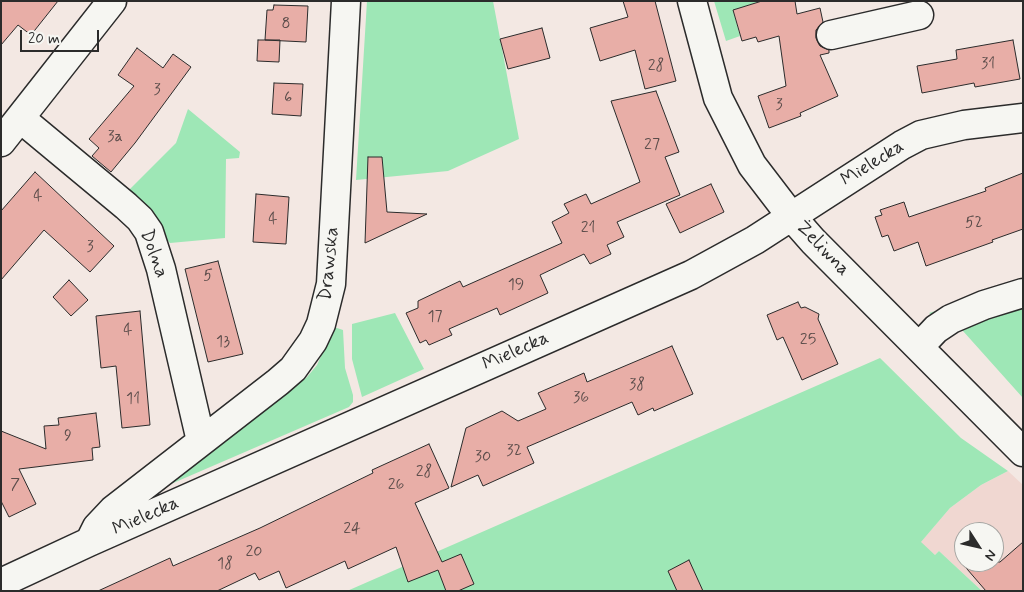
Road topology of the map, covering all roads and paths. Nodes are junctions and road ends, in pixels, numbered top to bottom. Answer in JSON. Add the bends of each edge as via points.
{"nodes":[{"id":1,"x":112,"y":1,"type":"edge"},
{"id":2,"x":346,"y":1,"type":"edge"},
{"id":3,"x":692,"y":1,"type":"edge"},
{"id":4,"x":920,"y":17,"type":"edge"},
{"id":5,"x":831,"y":35,"type":"dead end"},
{"id":6,"x":20,"y":118,"type":"junction"},
{"id":7,"x":1023,"y":118,"type":"edge"},
{"id":8,"x":1,"y":142,"type":"edge"},
{"id":9,"x":791,"y":216,"type":"junction"},
{"id":10,"x":1023,"y":293,"type":"edge"},
{"id":11,"x":919,"y":347,"type":"junction"},
{"id":12,"x":201,"y":441,"type":"junction"},
{"id":13,"x":1023,"y":452,"type":"edge"},
{"id":14,"x":89,"y":542,"type":"junction"},
{"id":15,"x":1,"y":583,"type":"edge"}],
"edges":[{"from":1,"to":6,"type":"street"},
{"from":2,"to":12,"type":"street","name":"Drawska","via":[[331,284],[321,324],[293,369]]},
{"from":3,"to":9,"type":"street","name":"Żeliwna","via":[[718,98],[727,118],[752,165]]},
{"from":4,"to":5,"type":"street"},
{"from":6,"to":8,"type":"street"},
{"from":6,"to":12,"type":"street","name":"Dolna","via":[[126,206],[149,232],[161,269]]},
{"from":7,"to":9,"type":"street","name":"Mielecka","via":[[964,125],[921,135]]},
{"from":9,"to":11,"type":"street","name":"Żeliwna"},
{"from":9,"to":14,"type":"street","name":"Mielecka","via":[[691,275]]},
{"from":10,"to":11,"type":"street","via":[[984,304],[951,319]]},
{"from":11,"to":13,"type":"street","name":"Żeliwna"},
{"from":12,"to":14,"type":"street","name":"Drawska","via":[[112,510],[96,527]]},
{"from":14,"to":15,"type":"street","name":"Mielecka"}]}
